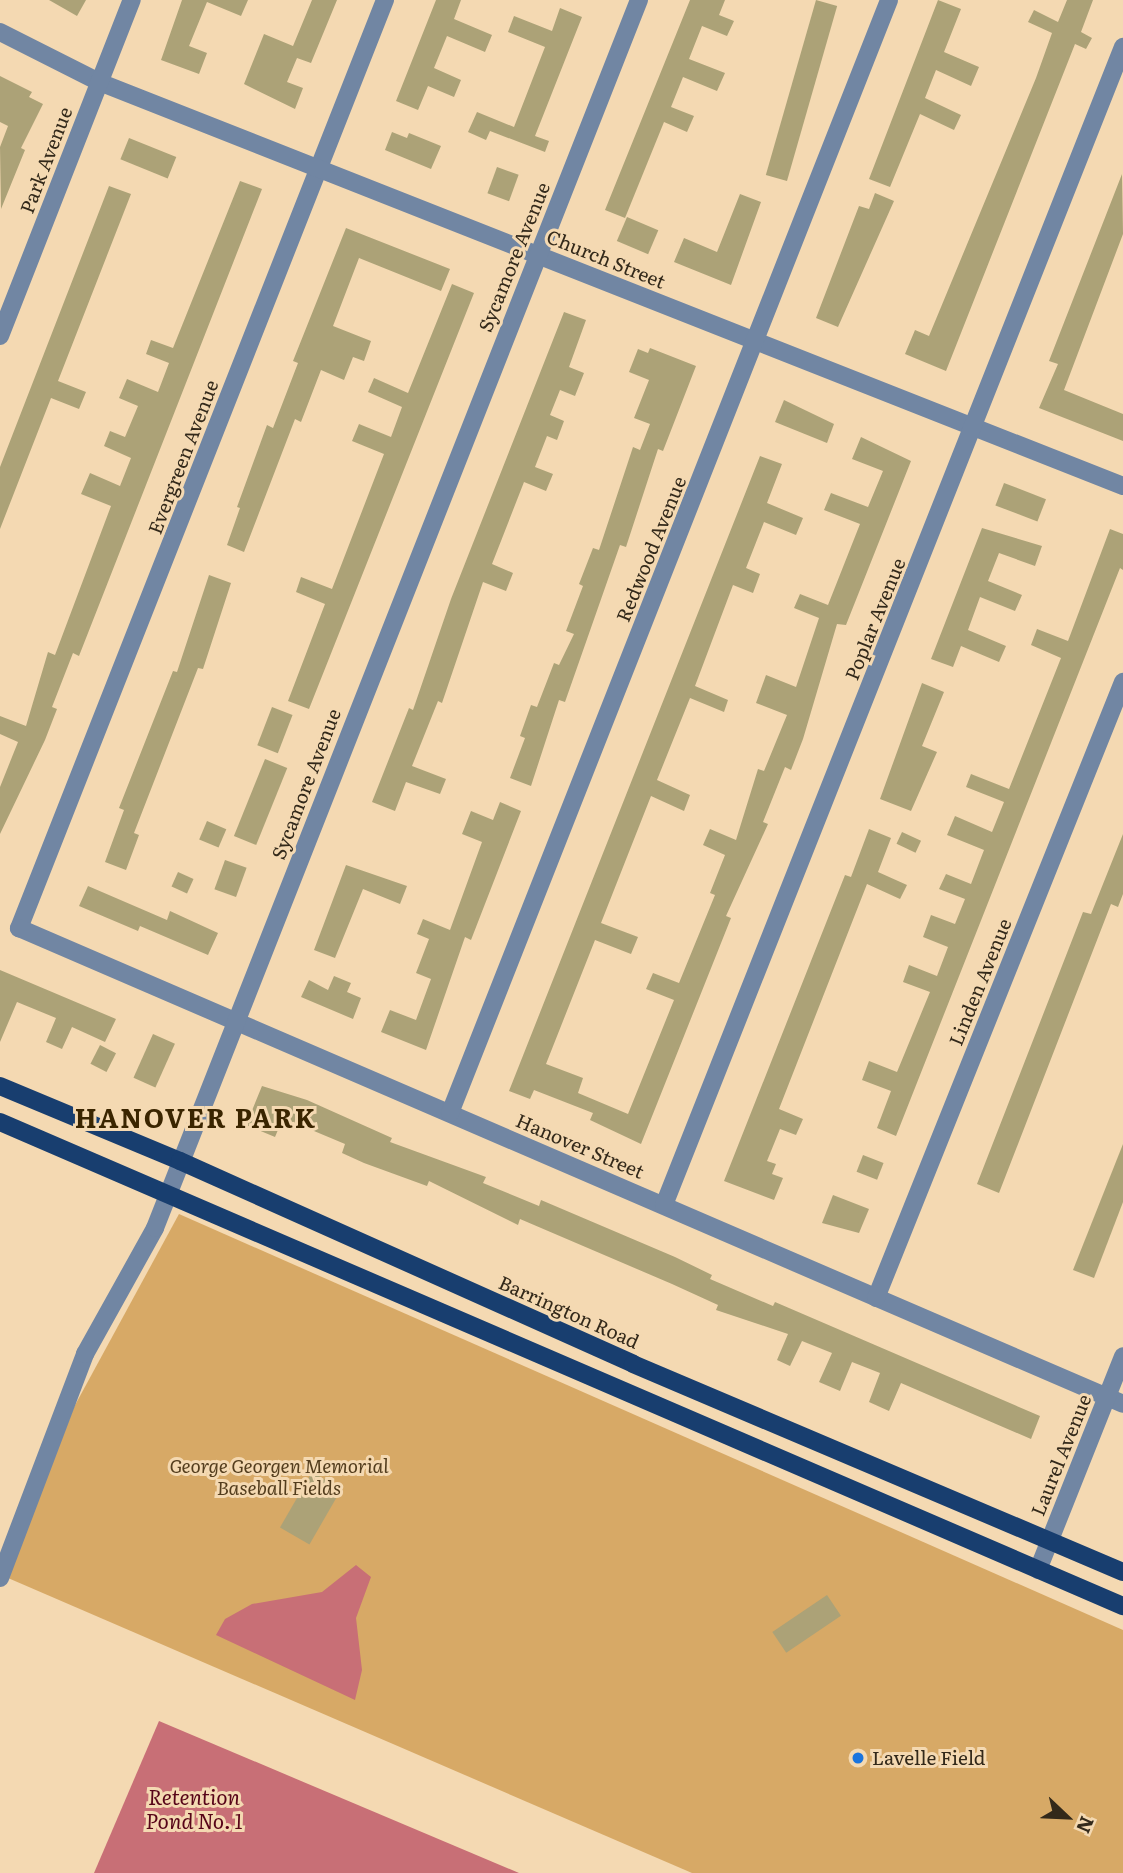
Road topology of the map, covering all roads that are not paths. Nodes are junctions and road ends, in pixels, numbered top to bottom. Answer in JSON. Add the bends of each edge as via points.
{"nodes":[{"id":1,"x":132,"y":0,"type":"edge"},
{"id":2,"x":385,"y":0,"type":"edge"},
{"id":3,"x":639,"y":0,"type":"edge"},
{"id":4,"x":889,"y":0,"type":"edge"},
{"id":5,"x":0,"y":32,"type":"edge"},
{"id":6,"x":1123,"y":47,"type":"edge"},
{"id":7,"x":99,"y":82,"type":"junction"},
{"id":8,"x":319,"y":169,"type":"junction"},
{"id":9,"x":537,"y":254,"type":"junction"},
{"id":10,"x":0,"y":336,"type":"edge"},
{"id":11,"x":755,"y":341,"type":"junction"},
{"id":12,"x":974,"y":427,"type":"junction"},
{"id":13,"x":1123,"y":486,"type":"edge"},
{"id":14,"x":1123,"y":682,"type":"edge"},
{"id":15,"x":19,"y":928,"type":"joint"},
{"id":16,"x":235,"y":1023,"type":"junction"},
{"id":17,"x":0,"y":1086,"type":"edge"},
{"id":18,"x":450,"y":1113,"type":"junction"},
{"id":19,"x":0,"y":1122,"type":"edge"},
{"id":20,"x":180,"y":1161,"type":"junction"},
{"id":21,"x":166,"y":1194,"type":"junction"},
{"id":22,"x":664,"y":1205,"type":"junction"},
{"id":23,"x":876,"y":1298,"type":"junction"},
{"id":24,"x":1123,"y":1356,"type":"edge"},
{"id":25,"x":1115,"y":1401,"type":"edge"},
{"id":26,"x":1049,"y":1541,"type":"junction"},
{"id":27,"x":1038,"y":1570,"type":"junction"},
{"id":28,"x":1123,"y":1572,"type":"edge"},
{"id":29,"x":0,"y":1578,"type":"edge"},
{"id":30,"x":1123,"y":1606,"type":"edge"}],
"edges":[{"from":1,"to":7,"type":"street","name":"Park Avenue"},
{"from":2,"to":8,"type":"street","name":"Evergreen Avenue"},
{"from":3,"to":9,"type":"street","name":"Sycamore Avenue"},
{"from":4,"to":11,"type":"street","name":"Redwood Avenue"},
{"from":5,"to":7,"type":"street","name":"Church Street"},
{"from":6,"to":12,"type":"street","name":"Poplar Avenue"},
{"from":7,"to":8,"type":"street","name":"Church Street"},
{"from":7,"to":10,"type":"street","name":"Park Avenue"},
{"from":8,"to":9,"type":"street","name":"Church Street"},
{"from":8,"to":15,"type":"street","name":"Evergreen Avenue"},
{"from":9,"to":11,"type":"street","name":"Church Street"},
{"from":9,"to":16,"type":"street","name":"Sycamore Avenue"},
{"from":11,"to":12,"type":"street","name":"Church Street"},
{"from":11,"to":18,"type":"street","name":"Redwood Avenue"},
{"from":12,"to":13,"type":"street","name":"Church Street"},
{"from":12,"to":22,"type":"street","name":"Poplar Avenue"},
{"from":14,"to":23,"type":"street","name":"Linden Avenue"},
{"from":15,"to":16,"type":"street","name":"Hanover Street"},
{"from":16,"to":18,"type":"street","name":"Hanover Street"},
{"from":16,"to":20,"type":"street","name":"Sycamore Avenue"},
{"from":17,"to":20,"type":"main road","name":"Barrington Road"},
{"from":18,"to":22,"type":"street","name":"Hanover Street"},
{"from":19,"to":21,"type":"main road"},
{"from":20,"to":21,"type":"street","name":"Sycamore Avenue"},
{"from":20,"to":26,"type":"main road","name":"Barrington Road","via":[[633,1364]]},
{"from":21,"to":27,"type":"main road"},
{"from":21,"to":29,"type":"street","name":"Sycamore Avenue","via":[[155,1228],[85,1354]]},
{"from":22,"to":23,"type":"street","name":"Hanover Street"},
{"from":23,"to":25,"type":"street","name":"Hanover Street"},
{"from":24,"to":25,"type":"street","name":"Laurel Avenue"},
{"from":25,"to":26,"type":"street","name":"Laurel Avenue"},
{"from":26,"to":27,"type":"street","name":"Laurel Avenue"},
{"from":26,"to":28,"type":"main road","name":"Barrington Road"},
{"from":27,"to":30,"type":"main road"}]}
